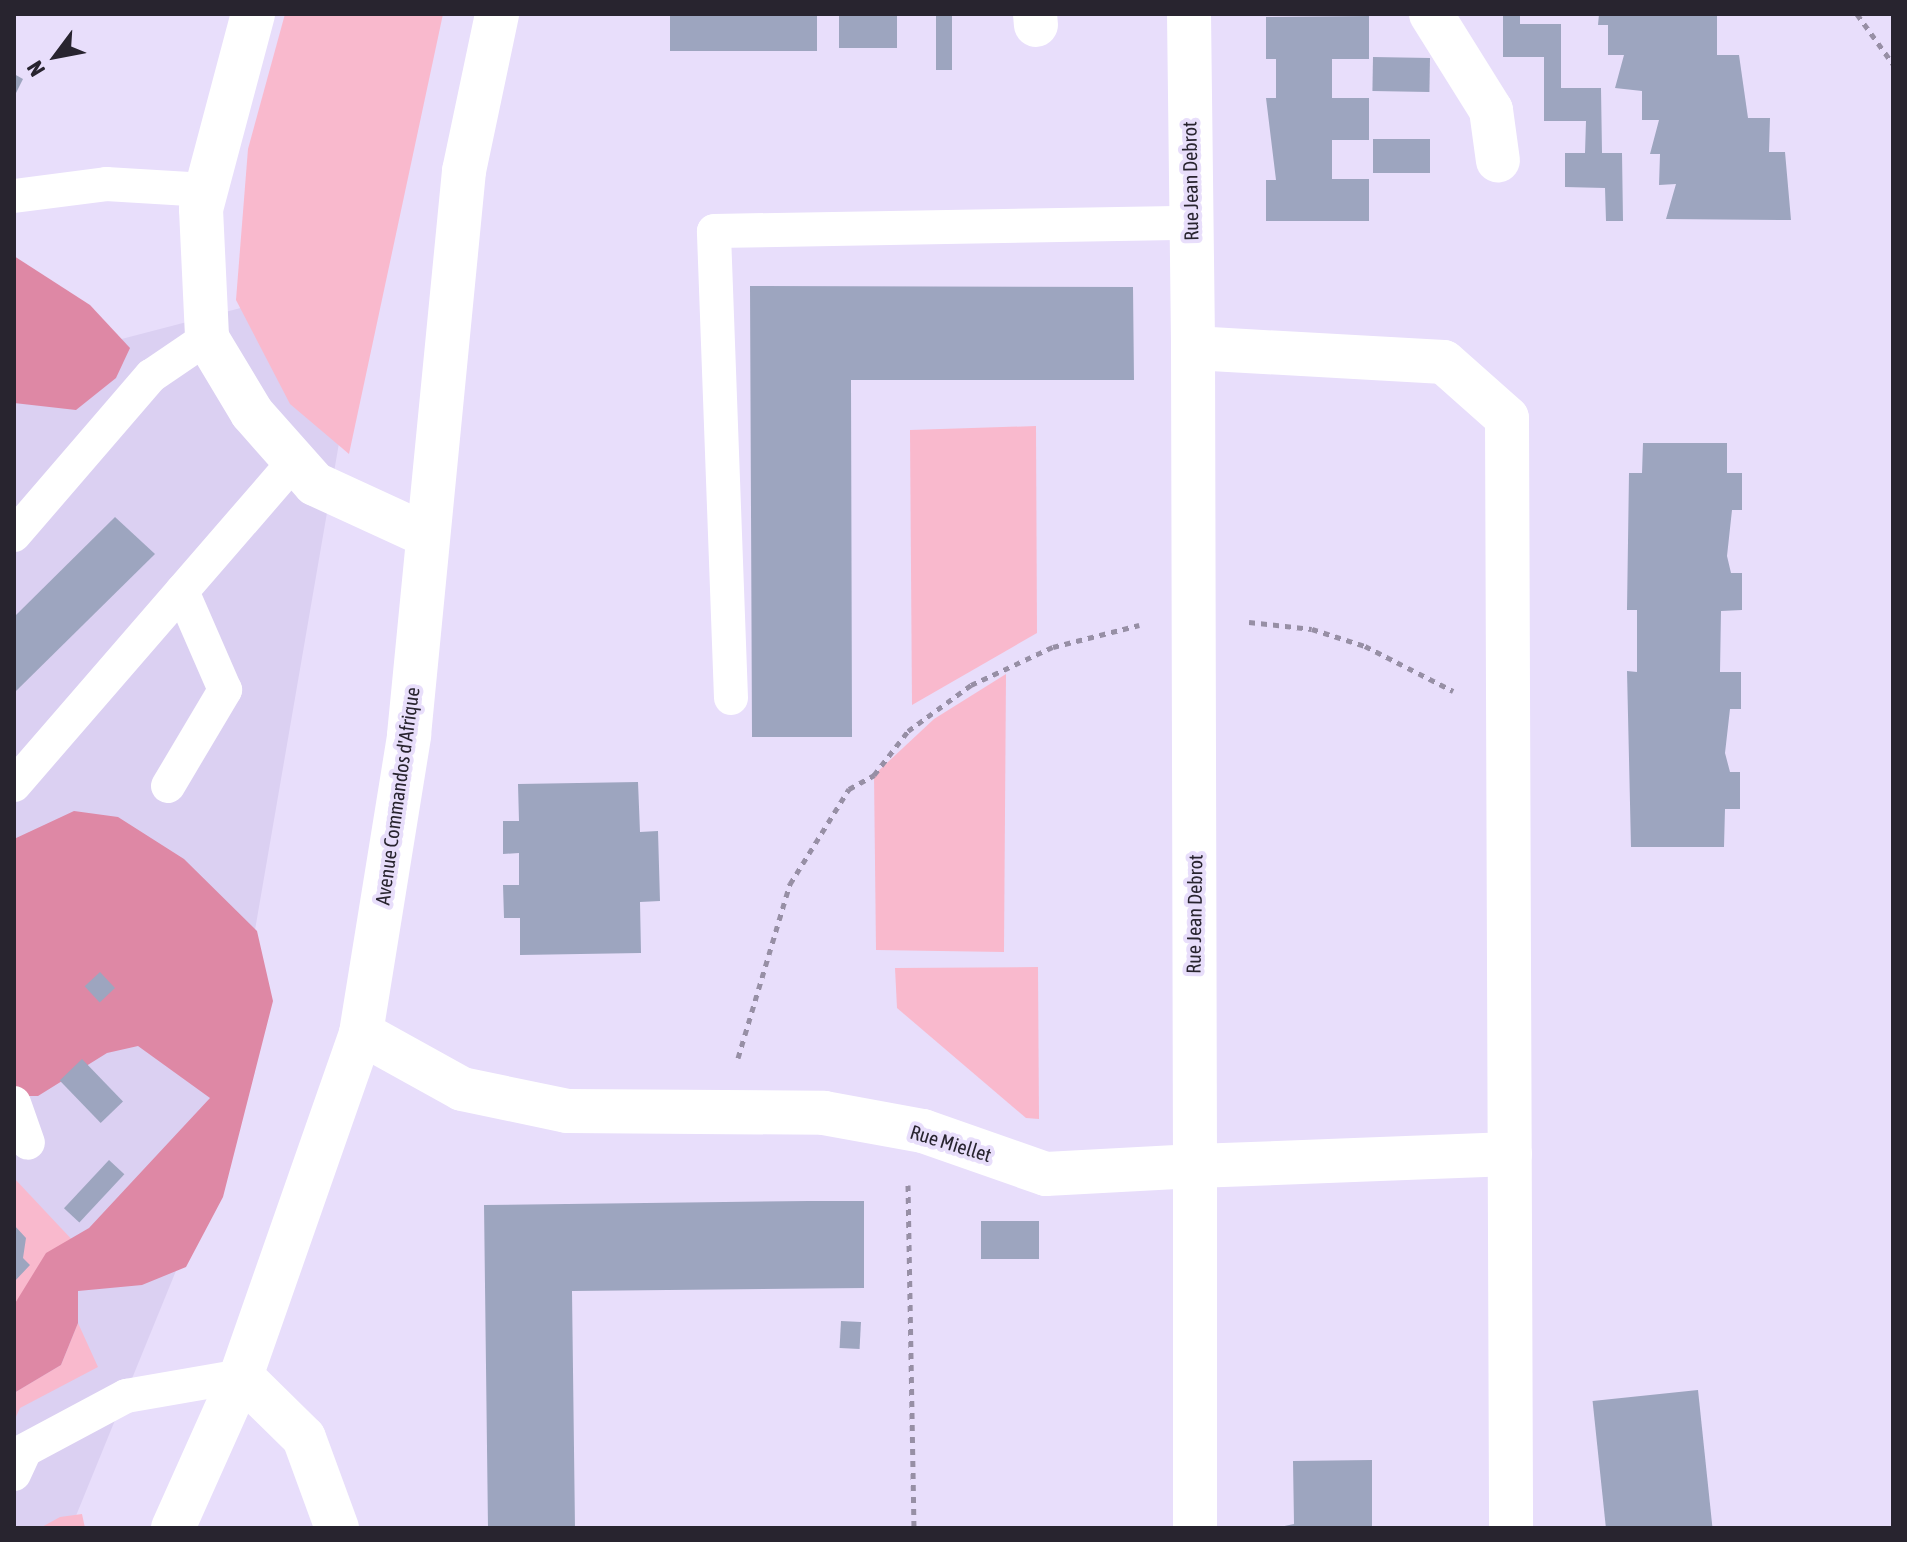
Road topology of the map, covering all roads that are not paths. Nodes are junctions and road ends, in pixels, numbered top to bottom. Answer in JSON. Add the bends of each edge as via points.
{"nodes":[{"id":1,"x":253,"y":14,"type":"edge"},
{"id":2,"x":497,"y":14,"type":"edge"},
{"id":3,"x":1189,"y":14,"type":"edge"},
{"id":4,"x":1431,"y":14,"type":"edge"},
{"id":5,"x":1498,"y":161,"type":"dead end"},
{"id":6,"x":206,"y":190,"type":"junction"},
{"id":7,"x":14,"y":196,"type":"edge"},
{"id":8,"x":1191,"y":223,"type":"junction"},
{"id":9,"x":207,"y":338,"type":"junction"},
{"id":10,"x":1193,"y":348,"type":"junction"},
{"id":11,"x":295,"y":461,"type":"junction"},
{"id":12,"x":14,"y":535,"type":"edge"},
{"id":13,"x":428,"y":536,"type":"junction"},
{"id":14,"x":182,"y":591,"type":"junction"},
{"id":15,"x":731,"y":698,"type":"dead end"},
{"id":16,"x":14,"y":785,"type":"edge"},
{"id":17,"x":168,"y":786,"type":"dead end"},
{"id":18,"x":361,"y":1033,"type":"junction"},
{"id":19,"x":14,"y":1103,"type":"edge"},
{"id":20,"x":28,"y":1143,"type":"dead end"},
{"id":21,"x":1510,"y":1154,"type":"junction"},
{"id":22,"x":1195,"y":1166,"type":"junction"},
{"id":23,"x":241,"y":1376,"type":"junction"},
{"id":24,"x":14,"y":1474,"type":"edge"},
{"id":25,"x":173,"y":1528,"type":"edge"},
{"id":26,"x":337,"y":1528,"type":"edge"},
{"id":27,"x":1195,"y":1528,"type":"edge"},
{"id":28,"x":1511,"y":1528,"type":"edge"}],
"edges":[{"from":1,"to":6,"type":"street"},
{"from":2,"to":13,"type":"street","name":"Avenue Commandos d'Afrique","via":[[464,171]]},
{"from":3,"to":8,"type":"street","name":"Rue Jean Debrot"},
{"from":4,"to":5,"type":"street","via":[[1491,110]]},
{"from":6,"to":7,"type":"lane","via":[[106,184]]},
{"from":6,"to":9,"type":"street"},
{"from":8,"to":10,"type":"street","name":"Rue Jean Debrot"},
{"from":8,"to":15,"type":"lane","via":[[714,231]]},
{"from":9,"to":11,"type":"street","via":[[252,413]]},
{"from":9,"to":12,"type":"lane","via":[[151,376]]},
{"from":10,"to":21,"type":"street","via":[[1444,362],[1507,418]]},
{"from":10,"to":22,"type":"street","name":"Rue Jean Debrot","via":[[1198,618]]},
{"from":11,"to":13,"type":"street","via":[[315,484]]},
{"from":11,"to":14,"type":"lane"},
{"from":13,"to":18,"type":"street","name":"Avenue Commandos d'Afrique","via":[[409,735]]},
{"from":14,"to":16,"type":"lane"},
{"from":14,"to":17,"type":"lane","via":[[225,690]]},
{"from":18,"to":22,"type":"street","name":"Rue Miellet","via":[[462,1089],[567,1111],[724,1117],[824,1113],[923,1131],[1046,1174]]},
{"from":18,"to":23,"type":"street","name":"Avenue Commandos d'Afrique"},
{"from":19,"to":20,"type":"lane"},
{"from":21,"to":22,"type":"street"},
{"from":21,"to":28,"type":"street"},
{"from":22,"to":27,"type":"street"},
{"from":23,"to":24,"type":"lane","via":[[126,1396],[25,1450]]},
{"from":23,"to":25,"type":"street","name":"Avenue Commandos d'Afrique"},
{"from":23,"to":26,"type":"street","via":[[304,1438]]}]}
